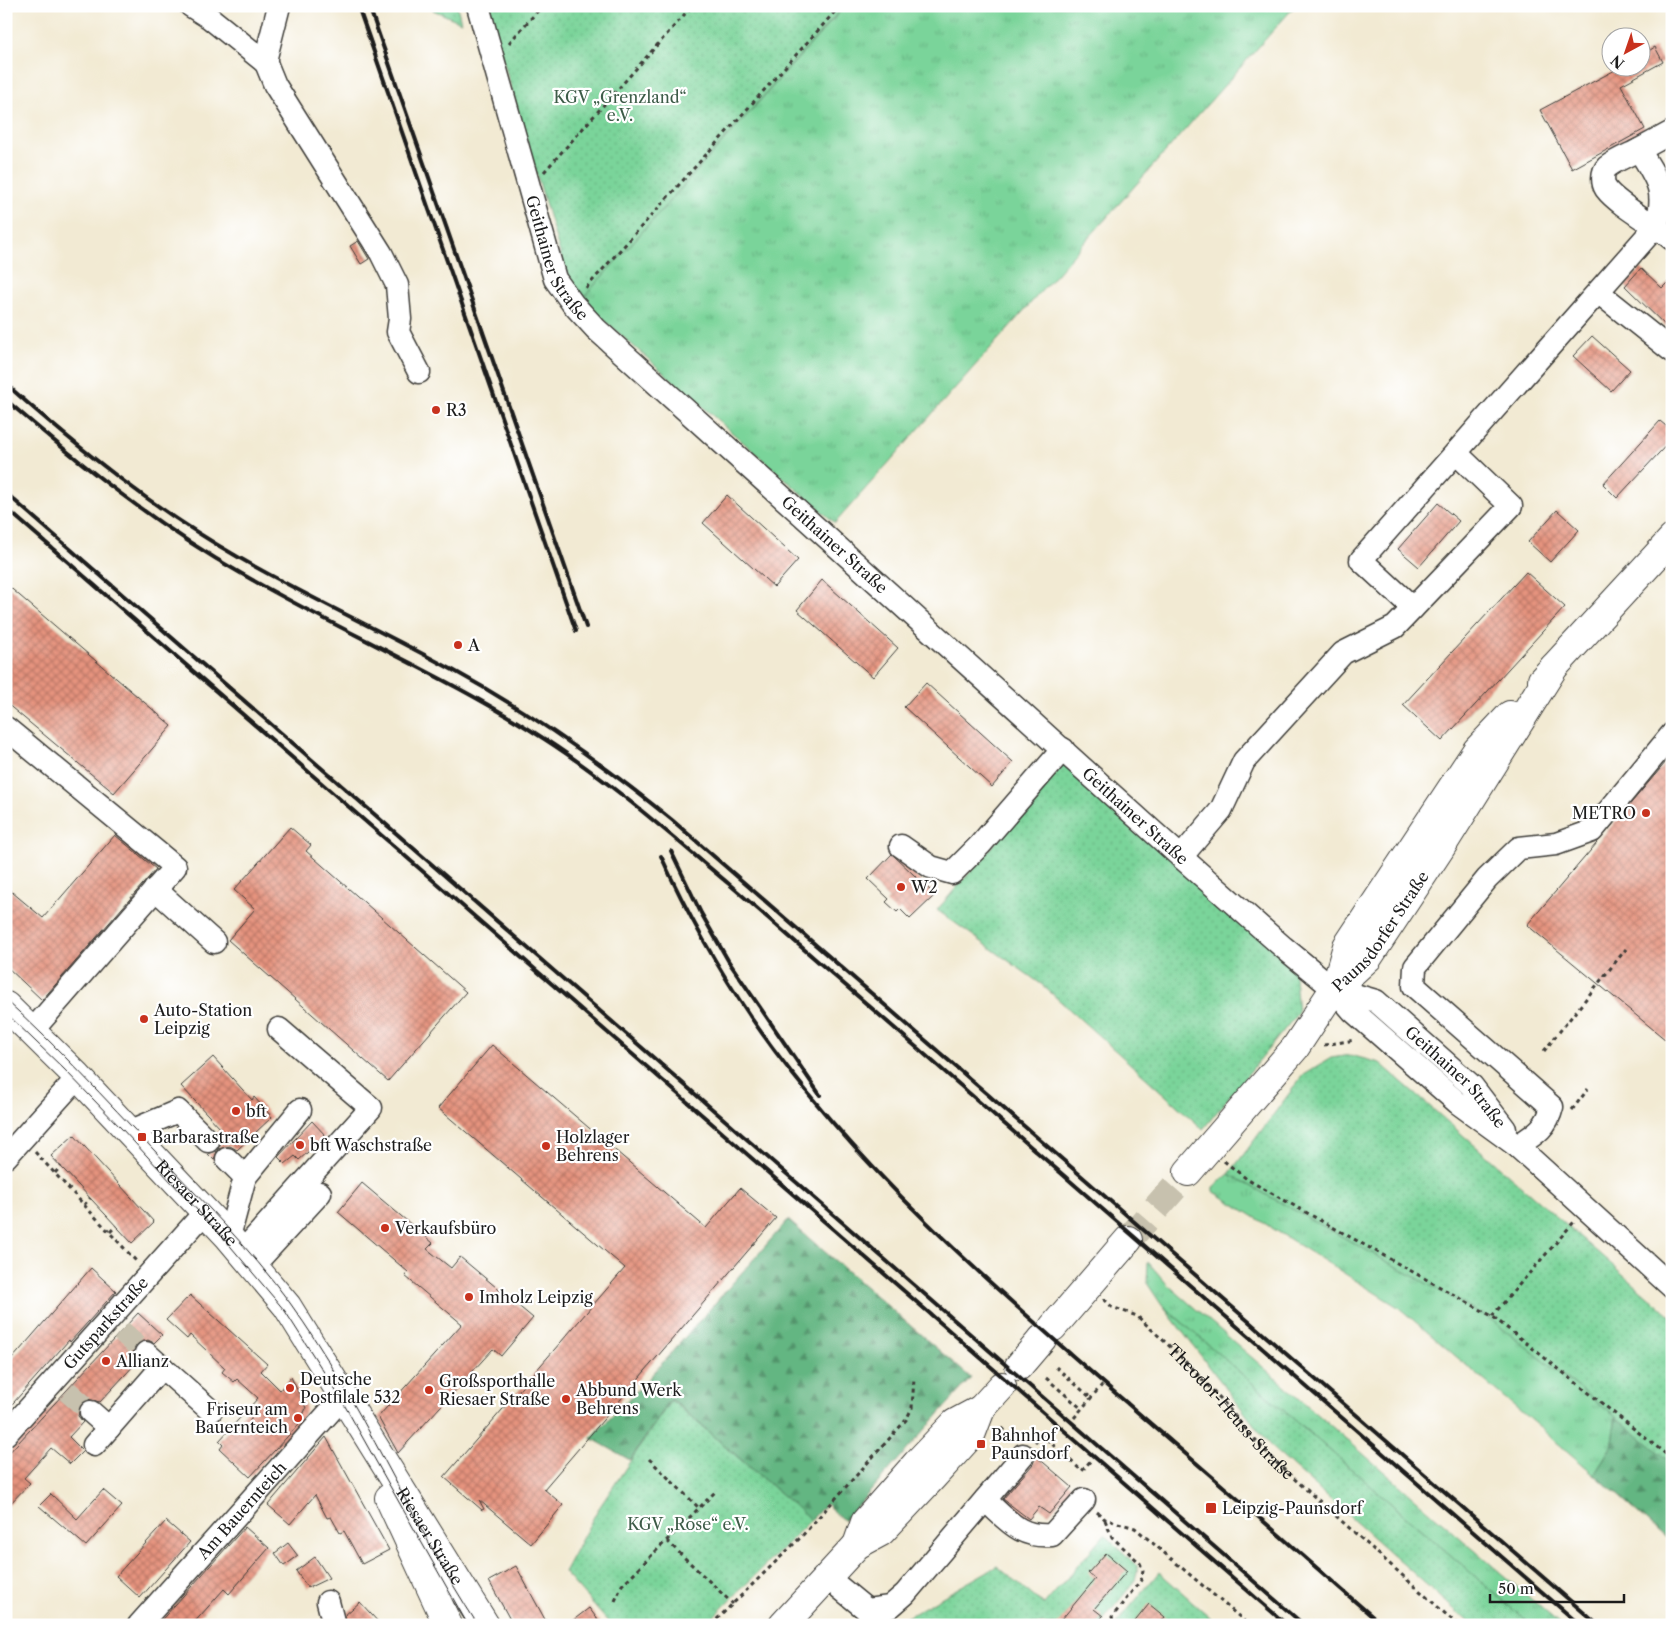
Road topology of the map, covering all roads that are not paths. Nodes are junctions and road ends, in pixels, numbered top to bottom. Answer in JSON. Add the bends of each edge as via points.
{"nodes":[{"id":1,"x":191,"y":6,"type":"edge"},
{"id":2,"x":279,"y":6,"type":"edge"},
{"id":3,"x":478,"y":6,"type":"edge"},
{"id":4,"x":266,"y":63,"type":"junction"},
{"id":5,"x":1672,"y":132,"type":"edge"},
{"id":6,"x":1639,"y":150,"type":"junction"},
{"id":7,"x":1664,"y":233,"type":"edge"},
{"id":8,"x":1598,"y":292,"type":"junction"},
{"id":9,"x":1672,"y":351,"type":"edge"},
{"id":10,"x":419,"y":372,"type":"dead end"},
{"id":11,"x":1456,"y":453,"type":"junction"},
{"id":12,"x":1672,"y":539,"type":"edge"},
{"id":13,"x":1413,"y":608,"type":"junction"},
{"id":14,"x":6,"y":728,"type":"edge"},
{"id":15,"x":1672,"y":734,"type":"edge"},
{"id":16,"x":1064,"y":748,"type":"junction"},
{"id":17,"x":902,"y":846,"type":"dead end"},
{"id":18,"x":1182,"y":856,"type":"junction"},
{"id":19,"x":155,"y":889,"type":"junction"},
{"id":20,"x":214,"y":942,"type":"dead end"},
{"id":21,"x":1334,"y":989,"type":"junction"},
{"id":22,"x":6,"y":1006,"type":"edge"},
{"id":23,"x":279,"y":1030,"type":"dead end"},
{"id":24,"x":32,"y":1031,"type":"junction"},
{"id":25,"x":78,"y":1077,"type":"junction"},
{"id":26,"x":300,"y":1110,"type":"dead end"},
{"id":27,"x":129,"y":1132,"type":"junction"},
{"id":28,"x":208,"y":1141,"type":"dead end"},
{"id":29,"x":1517,"y":1146,"type":"junction"},
{"id":30,"x":6,"y":1157,"type":"edge"},
{"id":31,"x":227,"y":1159,"type":"dead end"},
{"id":32,"x":1188,"y":1172,"type":"tunnel mouth"},
{"id":33,"x":244,"y":1177,"type":"junction"},
{"id":34,"x":320,"y":1193,"type":"dead end"},
{"id":35,"x":205,"y":1212,"type":"junction"},
{"id":36,"x":1128,"y":1240,"type":"tunnel mouth"},
{"id":37,"x":241,"y":1251,"type":"junction"},
{"id":38,"x":1672,"y":1287,"type":"edge"},
{"id":39,"x":343,"y":1397,"type":"junction"},
{"id":40,"x":211,"y":1411,"type":"dead end"},
{"id":41,"x":91,"y":1412,"type":"tunnel mouth"},
{"id":42,"x":109,"y":1428,"type":"junction"},
{"id":43,"x":6,"y":1434,"type":"edge"},
{"id":44,"x":94,"y":1445,"type":"dead end"},
{"id":45,"x":1023,"y":1455,"type":"road end"},
{"id":46,"x":986,"y":1500,"type":"junction"},
{"id":47,"x":1084,"y":1500,"type":"road end"},
{"id":48,"x":828,"y":1578,"type":"junction"},
{"id":49,"x":328,"y":1602,"type":"dead end"},
{"id":50,"x":139,"y":1625,"type":"edge"},
{"id":51,"x":334,"y":1625,"type":"edge"},
{"id":52,"x":448,"y":1625,"type":"edge"},
{"id":53,"x":485,"y":1625,"type":"edge"},
{"id":54,"x":783,"y":1625,"type":"edge"}],
"edges":[{"from":1,"to":4,"type":"street"},
{"from":2,"to":4,"type":"street"},
{"from":3,"to":16,"type":"street","name":"Geithainer Straße","via":[[555,279],[573,304],[603,335]]},
{"from":4,"to":10,"type":"street","via":[[275,84],[382,253],[397,285],[398,332]]},
{"from":5,"to":6,"type":"street"},
{"from":6,"to":7,"type":"street","via":[[1656,177],[1663,205]]},
{"from":6,"to":7,"type":"street","via":[[1606,168],[1602,176],[1606,188]]},
{"from":7,"to":8,"type":"street"},
{"from":8,"to":9,"type":"street"},
{"from":8,"to":11,"type":"street"},
{"from":11,"to":13,"type":"street","via":[[1361,560]]},
{"from":11,"to":13,"type":"street","via":[[1511,506]]},
{"from":12,"to":21,"type":"main road","name":"Paunsdorfer Straße","via":[[1554,667],[1368,958]]},
{"from":13,"to":18,"type":"street","via":[[1395,627],[1343,653],[1244,761],[1221,810]]},
{"from":14,"to":19,"type":"street","via":[[175,867]]},
{"from":15,"to":29,"type":"street","via":[[1592,831],[1556,844],[1519,848],[1487,879],[1416,967],[1414,986],[1552,1107],[1544,1128]]},
{"from":16,"to":17,"type":"street","via":[[952,873],[931,866]]},
{"from":16,"to":18,"type":"street","name":"Geithainer Straße"},
{"from":18,"to":21,"type":"street","name":"Geithainer Straße"},
{"from":19,"to":20,"type":"street"},
{"from":19,"to":24,"type":"street"},
{"from":21,"to":29,"type":"street","name":"Geithainer Straße","via":[[1376,1000],[1472,1086]]},
{"from":21,"to":32,"type":"main road","via":[[1295,1048]]},
{"from":22,"to":24,"type":"main road","name":"Riesaer Straße"},
{"from":23,"to":37,"type":"street","via":[[371,1108]]},
{"from":24,"to":25,"type":"main road","name":"Riesaer Straße"},
{"from":25,"to":27,"type":"main road","name":"Riesaer Straße"},
{"from":25,"to":30,"type":"street"},
{"from":26,"to":33,"type":"street"},
{"from":27,"to":28,"type":"street","via":[[178,1111]]},
{"from":27,"to":35,"type":"main road","name":"Riesaer Straße"},
{"from":29,"to":38,"type":"street","name":"Geithainer Straße"},
{"from":31,"to":33,"type":"street"},
{"from":33,"to":37,"type":"street"},
{"from":34,"to":37,"type":"street"},
{"from":35,"to":37,"type":"main road","name":"Riesaer Straße"},
{"from":35,"to":43,"type":"street","name":"Gutsparkstraße","via":[[149,1275],[115,1326],[61,1385]]},
{"from":36,"to":48,"type":"main road","via":[[981,1410],[955,1423],[904,1478],[865,1522],[857,1545]]},
{"from":37,"to":39,"type":"main road","name":"Riesaer Straße","via":[[287,1306]]},
{"from":39,"to":50,"type":"street","name":"Am Bauernteich"},
{"from":39,"to":52,"type":"main road","name":"Riesaer Straße"},
{"from":39,"to":53,"type":"main road","name":"Riesaer Straße"},
{"from":40,"to":42,"type":"street","via":[[154,1360]]},
{"from":41,"to":42,"type":"street"},
{"from":42,"to":44,"type":"street"},
{"from":45,"to":46,"type":"street"},
{"from":46,"to":47,"type":"street","via":[[1021,1532],[1041,1536],[1052,1535]]},
{"from":46,"to":48,"type":"street","via":[[905,1594],[890,1606],[867,1610]]},
{"from":48,"to":54,"type":"main road"},
{"from":49,"to":51,"type":"street"}]}
